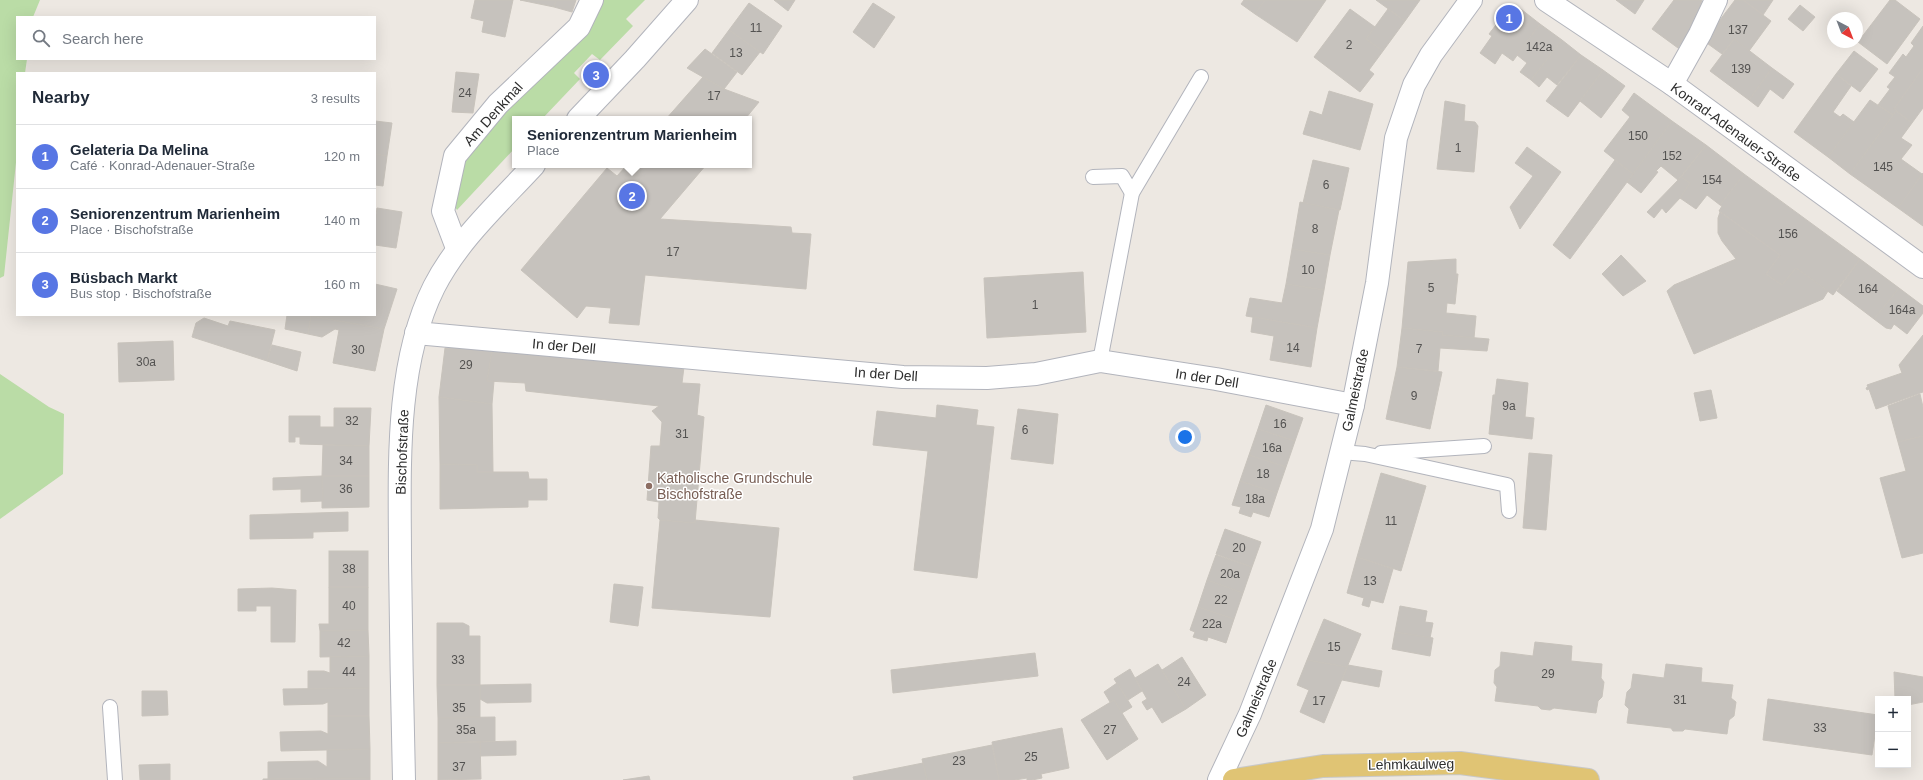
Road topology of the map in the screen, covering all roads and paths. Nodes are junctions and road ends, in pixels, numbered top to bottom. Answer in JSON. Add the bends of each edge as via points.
{"nodes":[{"id":1,"x":592,"y":0,"type":"edge"},
{"id":2,"x":687,"y":0,"type":"edge"},
{"id":3,"x":1471,"y":0,"type":"edge"},
{"id":4,"x":1546,"y":0,"type":"edge"},
{"id":5,"x":1716,"y":0,"type":"edge"},
{"id":6,"x":1201,"y":77,"type":"dead end"},
{"id":7,"x":1672,"y":84,"type":"junction"},
{"id":8,"x":581,"y":116,"type":"edge"},
{"id":9,"x":531,"y":168,"type":"edge"},
{"id":10,"x":1093,"y":177,"type":"dead end"},
{"id":11,"x":1132,"y":193,"type":"junction"},
{"id":12,"x":457,"y":248,"type":"junction"},
{"id":13,"x":1923,"y":267,"type":"edge"},
{"id":14,"x":416,"y":333,"type":"junction"},
{"id":15,"x":1100,"y":361,"type":"junction"},
{"id":16,"x":1353,"y":405,"type":"junction"},
{"id":17,"x":1484,"y":446,"type":"dead end"},
{"id":18,"x":1341,"y":452,"type":"junction"},
{"id":19,"x":1365,"y":454,"type":"junction"},
{"id":20,"x":1509,"y":511,"type":"dead end"},
{"id":21,"x":110,"y":707,"type":"dead end"},
{"id":22,"x":115,"y":780,"type":"edge"},
{"id":23,"x":404,"y":780,"type":"edge"},
{"id":24,"x":1219,"y":780,"type":"edge"},
{"id":25,"x":1234,"y":780,"type":"edge"},
{"id":26,"x":1588,"y":780,"type":"edge"}],
"edges":[{"from":1,"to":12,"type":"street","name":"Am Denkmal","via":[[579,27],[498,104],[455,156],[443,211]]},
{"from":2,"to":8,"type":"street"},
{"from":3,"to":16,"type":"street","name":"Galmeistraße","via":[[1431,55],[1414,85],[1396,138],[1377,283]]},
{"from":4,"to":7,"type":"street","name":"Konrad-Adenauer-Straße"},
{"from":5,"to":7,"type":"street"},
{"from":6,"to":11,"type":"lane"},
{"from":7,"to":13,"type":"street","name":"Konrad-Adenauer-Straße"},
{"from":9,"to":12,"type":"street","name":"Bischofstraße"},
{"from":10,"to":11,"type":"lane","via":[[1122,176]]},
{"from":11,"to":15,"type":"lane"},
{"from":12,"to":14,"type":"street","name":"Bischofstraße","via":[[434,288]]},
{"from":14,"to":15,"type":"street","name":"In der Dell","via":[[903,377],[987,378],[1036,374]]},
{"from":14,"to":23,"type":"street","name":"Bischofstraße","via":[[404,399],[400,475]]},
{"from":15,"to":16,"type":"street","name":"In der Dell","via":[[1216,379]]},
{"from":16,"to":18,"type":"street","name":"Galmeistraße"},
{"from":17,"to":19,"type":"lane"},
{"from":18,"to":19,"type":"lane"},
{"from":18,"to":24,"type":"street","name":"Galmeistraße","via":[[1322,529],[1250,714]]},
{"from":19,"to":20,"type":"lane","via":[[1507,485]]},
{"from":21,"to":22,"type":"lane"},
{"from":25,"to":26,"type":"main road","name":"Lehmkaulweg","via":[[1323,766],[1460,764]]}]}
